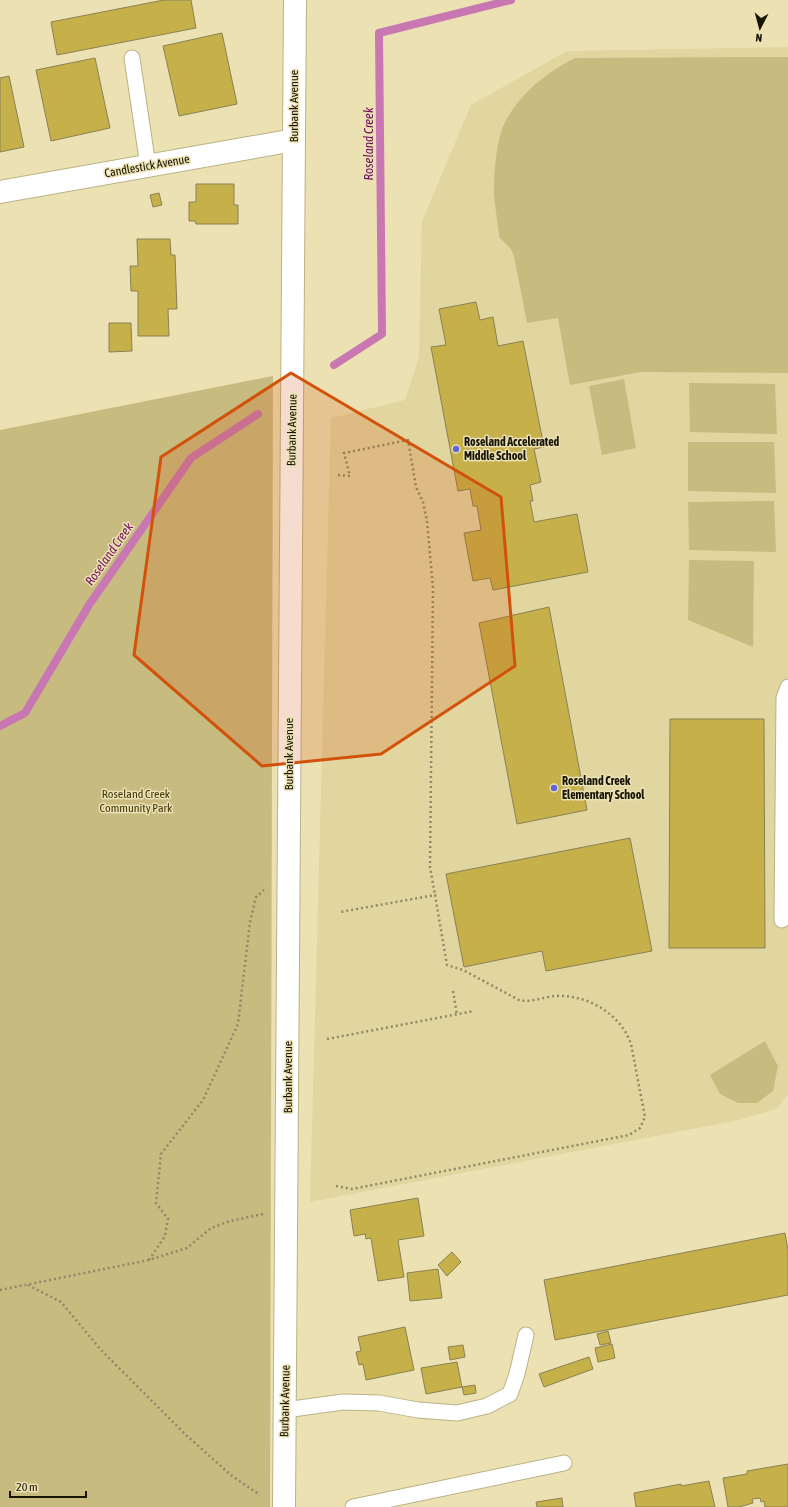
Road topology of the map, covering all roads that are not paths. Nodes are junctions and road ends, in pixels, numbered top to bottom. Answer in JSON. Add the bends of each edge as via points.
{"nodes":[{"id":1,"x":295,"y":0,"type":"edge"},
{"id":2,"x":132,"y":58,"type":"dead end"},
{"id":3,"x":294,"y":140,"type":"junction"},
{"id":4,"x":148,"y":166,"type":"junction"},
{"id":5,"x":0,"y":192,"type":"edge"},
{"id":6,"x":788,"y":687,"type":"edge"},
{"id":7,"x":782,"y":920,"type":"dead end"},
{"id":8,"x":526,"y":1335,"type":"dead end"},
{"id":9,"x":285,"y":1410,"type":"junction"},
{"id":10,"x":564,"y":1463,"type":"dead end"},
{"id":11,"x":284,"y":1507,"type":"edge"},
{"id":12,"x":354,"y":1507,"type":"edge"}],
"edges":[{"from":1,"to":3,"type":"street","name":"Burbank Avenue"},
{"from":2,"to":4,"type":"lane"},
{"from":3,"to":4,"type":"street","name":"Candlestick Avenue"},
{"from":3,"to":9,"type":"street","name":"Burbank Avenue"},
{"from":4,"to":5,"type":"street","name":"Candlestick Avenue"},
{"from":6,"to":7,"type":"lane","via":[[784,698]]},
{"from":8,"to":9,"type":"lane","via":[[510,1394],[487,1406],[457,1413],[379,1403],[343,1402]]},
{"from":9,"to":11,"type":"street","name":"Burbank Avenue"},
{"from":10,"to":12,"type":"lane"}]}
